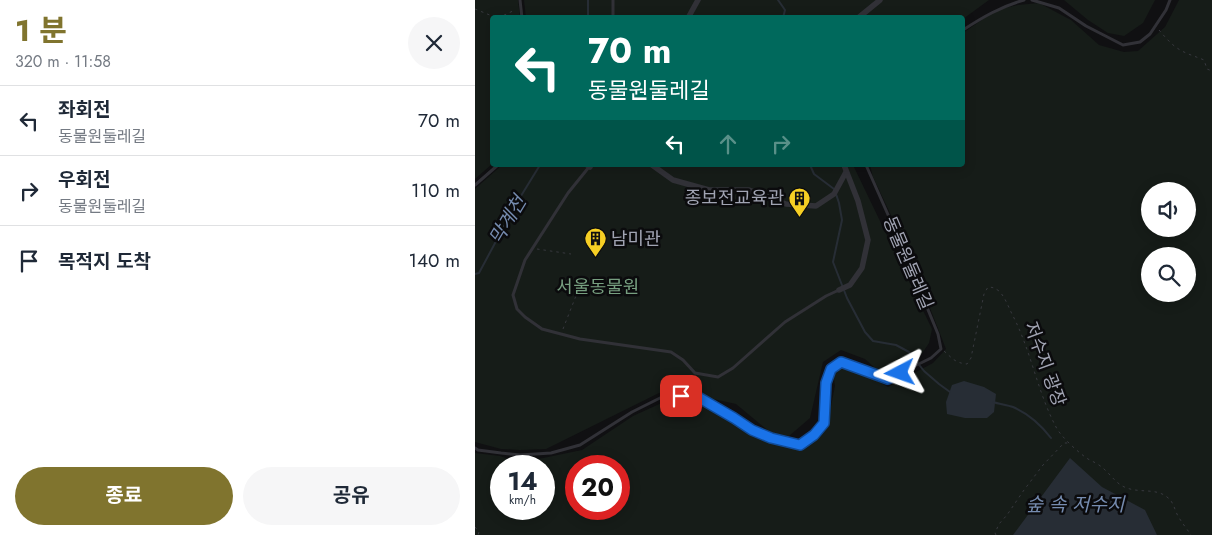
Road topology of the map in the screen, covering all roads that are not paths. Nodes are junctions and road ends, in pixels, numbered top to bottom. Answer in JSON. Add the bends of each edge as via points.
{"nodes":[{"id":1,"x":520,"y":0,"type":"edge"},
{"id":2,"x":613,"y":0,"type":"edge"},
{"id":3,"x":699,"y":0,"type":"edge"},
{"id":4,"x":880,"y":0,"type":"edge"},
{"id":5,"x":1023,"y":0,"type":"edge"},
{"id":6,"x":1031,"y":0,"type":"edge"},
{"id":7,"x":1170,"y":0,"type":"edge"},
{"id":8,"x":522,"y":15,"type":"edge"},
{"id":9,"x":613,"y":15,"type":"edge"},
{"id":10,"x":690,"y":15,"type":"edge"},
{"id":11,"x":862,"y":15,"type":"edge"},
{"id":12,"x":965,"y":29,"type":"edge"},
{"id":13,"x":496,"y":167,"type":"edge"},
{"id":14,"x":588,"y":167,"type":"edge"},
{"id":15,"x":655,"y":167,"type":"edge"},
{"id":16,"x":845,"y":167,"type":"edge"},
{"id":17,"x":867,"y":167,"type":"edge"},
{"id":18,"x":846,"y":172,"type":"junction"},
{"id":19,"x":475,"y":185,"type":"edge"},
{"id":20,"x":839,"y":290,"type":"joint"},
{"id":21,"x":475,"y":448,"type":"edge"}],
"edges":[{"from":1,"to":8,"type":"lane"},
{"from":2,"to":9,"type":"lane"},
{"from":3,"to":10,"type":"street"},
{"from":4,"to":11,"type":"street"},
{"from":5,"to":12,"type":"lane","via":[[1006,5]]},
{"from":6,"to":7,"type":"lane","via":[[1059,8],[1123,45],[1140,42],[1149,34]]},
{"from":13,"to":19,"type":"lane"},
{"from":14,"to":20,"type":"lane","via":[[525,260],[513,295],[517,308],[542,328],[581,339],[671,352],[695,373],[719,377],[785,322]]},
{"from":15,"to":18,"type":"street","via":[[673,180],[709,190],[749,190],[786,204],[816,206],[836,191]]},
{"from":16,"to":18,"type":"street"},
{"from":17,"to":21,"type":"lane","name":"동물원둘레길","via":[[939,334],[941,349],[931,358],[888,379],[841,362],[831,369],[826,383],[824,423],[800,445],[752,430],[698,397],[664,396],[631,412],[580,446],[551,453],[519,455]]},
{"from":18,"to":20,"type":"street","via":[[868,240],[862,268],[850,285]]}]}
